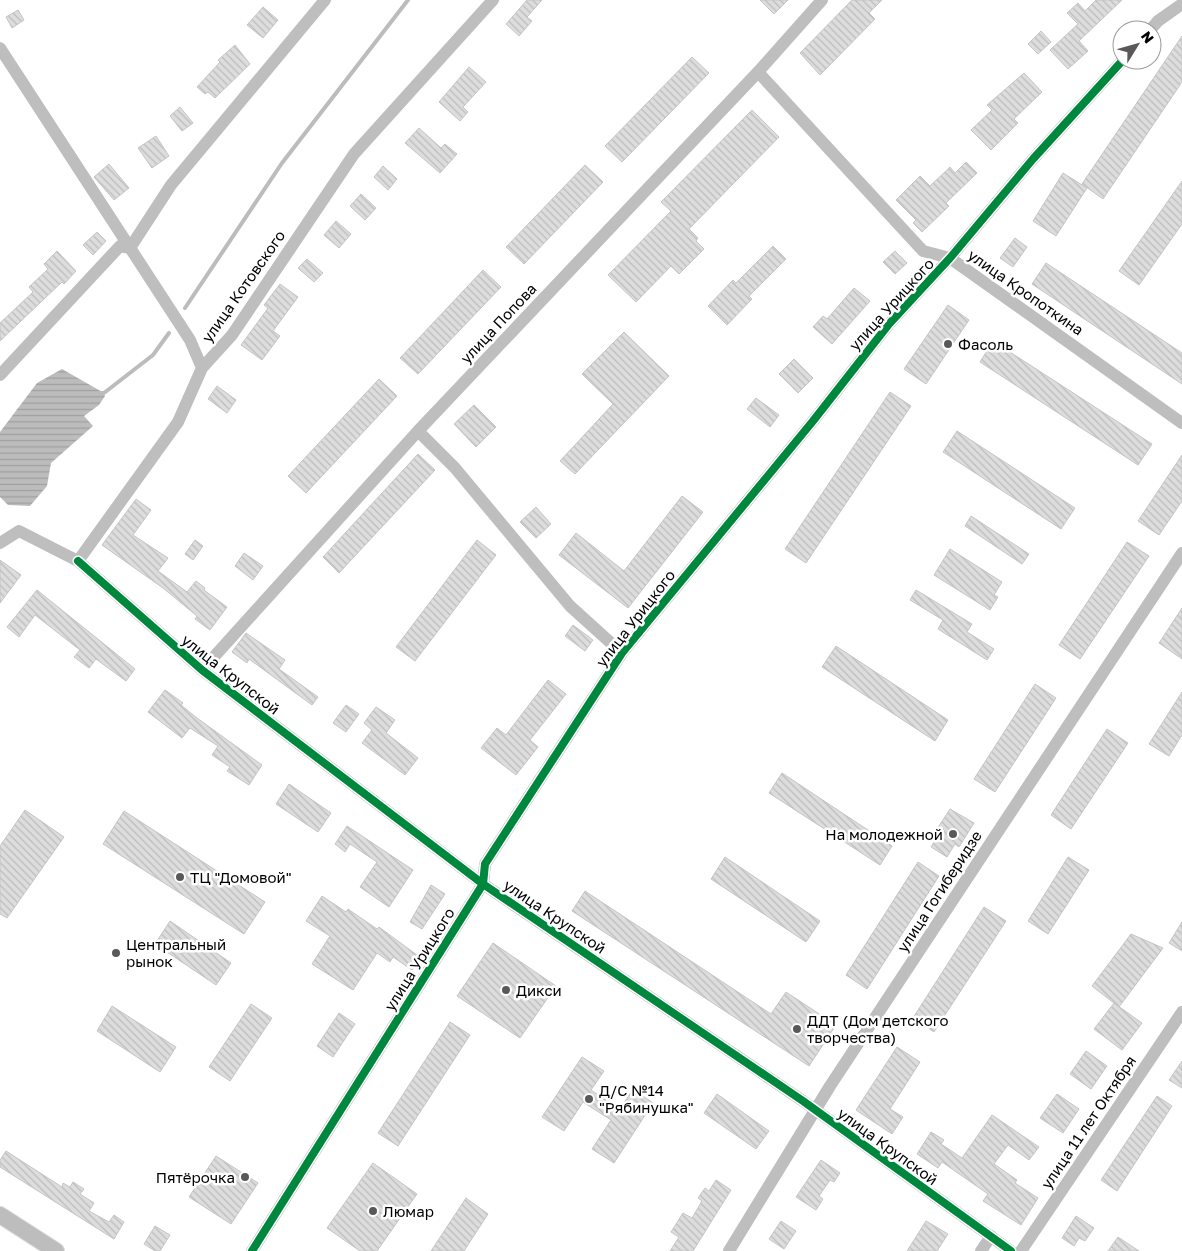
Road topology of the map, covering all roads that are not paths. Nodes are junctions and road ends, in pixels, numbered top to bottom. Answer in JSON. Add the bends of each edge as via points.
{"nodes":[{"id":1,"x":326,"y":0,"type":"edge"},
{"id":2,"x":493,"y":0,"type":"edge"},
{"id":3,"x":822,"y":0,"type":"edge"},
{"id":4,"x":1182,"y":4,"type":"edge"},
{"id":5,"x":1162,"y":20,"type":"edge"},
{"id":6,"x":0,"y":48,"type":"edge"},
{"id":7,"x":1114,"y":70,"type":"edge"},
{"id":8,"x":758,"y":72,"type":"junction"},
{"id":9,"x":130,"y":248,"type":"junction"},
{"id":10,"x":950,"y":258,"type":"junction"},
{"id":11,"x":202,"y":368,"type":"junction"},
{"id":12,"x":0,"y":374,"type":"edge"},
{"id":13,"x":1182,"y":423,"type":"edge"},
{"id":14,"x":418,"y":431,"type":"junction"},
{"id":15,"x":0,"y":543,"type":"edge"},
{"id":16,"x":1182,"y":553,"type":"edge"},
{"id":17,"x":78,"y":561,"type":"junction"},
{"id":18,"x":622,"y":653,"type":"junction"},
{"id":19,"x":202,"y":670,"type":"junction"},
{"id":20,"x":483,"y":884,"type":"junction"},
{"id":21,"x":1182,"y":1012,"type":"edge"},
{"id":22,"x":815,"y":1110,"type":"junction"},
{"id":23,"x":0,"y":1215,"type":"edge"},
{"id":24,"x":991,"y":1236,"type":"junction"},
{"id":25,"x":56,"y":1251,"type":"edge"},
{"id":26,"x":252,"y":1251,"type":"edge"},
{"id":27,"x":729,"y":1251,"type":"edge"},
{"id":28,"x":981,"y":1251,"type":"edge"},
{"id":29,"x":1011,"y":1251,"type":"edge"},
{"id":30,"x":1021,"y":1251,"type":"edge"}],
"edges":[{"from":1,"to":9,"type":"street","via":[[171,185]]},
{"from":2,"to":11,"type":"street","name":"улица Котовского","via":[[354,154],[232,335]]},
{"from":3,"to":8,"type":"street","name":"улица Попова"},
{"from":4,"to":5,"type":"street"},
{"from":6,"to":9,"type":"street"},
{"from":7,"to":10,"type":"street","name":"улица Урицкого","via":[[1032,159]]},
{"from":8,"to":10,"type":"street","name":"улица Кропоткина","via":[[923,251]]},
{"from":8,"to":14,"type":"street","name":"улица Попова"},
{"from":9,"to":11,"type":"street","via":[[190,340]]},
{"from":9,"to":12,"type":"street","via":[[120,246]]},
{"from":10,"to":13,"type":"street","name":"улица Кропоткина"},
{"from":10,"to":18,"type":"street","name":"улица Урицкого","via":[[865,353]]},
{"from":11,"to":17,"type":"street","name":"улица Котовского","via":[[178,422]]},
{"from":14,"to":18,"type":"street","via":[[455,468],[570,606]]},
{"from":14,"to":19,"type":"street","name":"улица Попова"},
{"from":15,"to":17,"type":"street","via":[[18,530]]},
{"from":16,"to":22,"type":"street","name":"улица Гогиберидзе"},
{"from":17,"to":19,"type":"street","name":"улица Крупской"},
{"from":18,"to":20,"type":"street","name":"улица Урицкого","via":[[485,864]]},
{"from":19,"to":20,"type":"street","name":"улица Крупской"},
{"from":20,"to":22,"type":"street","name":"улица Крупской"},
{"from":20,"to":26,"type":"street","name":"улица Урицкого"},
{"from":21,"to":30,"type":"street","name":"улица 11 лет Октября"},
{"from":22,"to":24,"type":"street","name":"улица Крупской"},
{"from":22,"to":27,"type":"street","name":"улица Гогиберидзе"},
{"from":23,"to":25,"type":"main road"},
{"from":24,"to":28,"type":"street"},
{"from":24,"to":29,"type":"street","name":"улица Крупской"}]}
